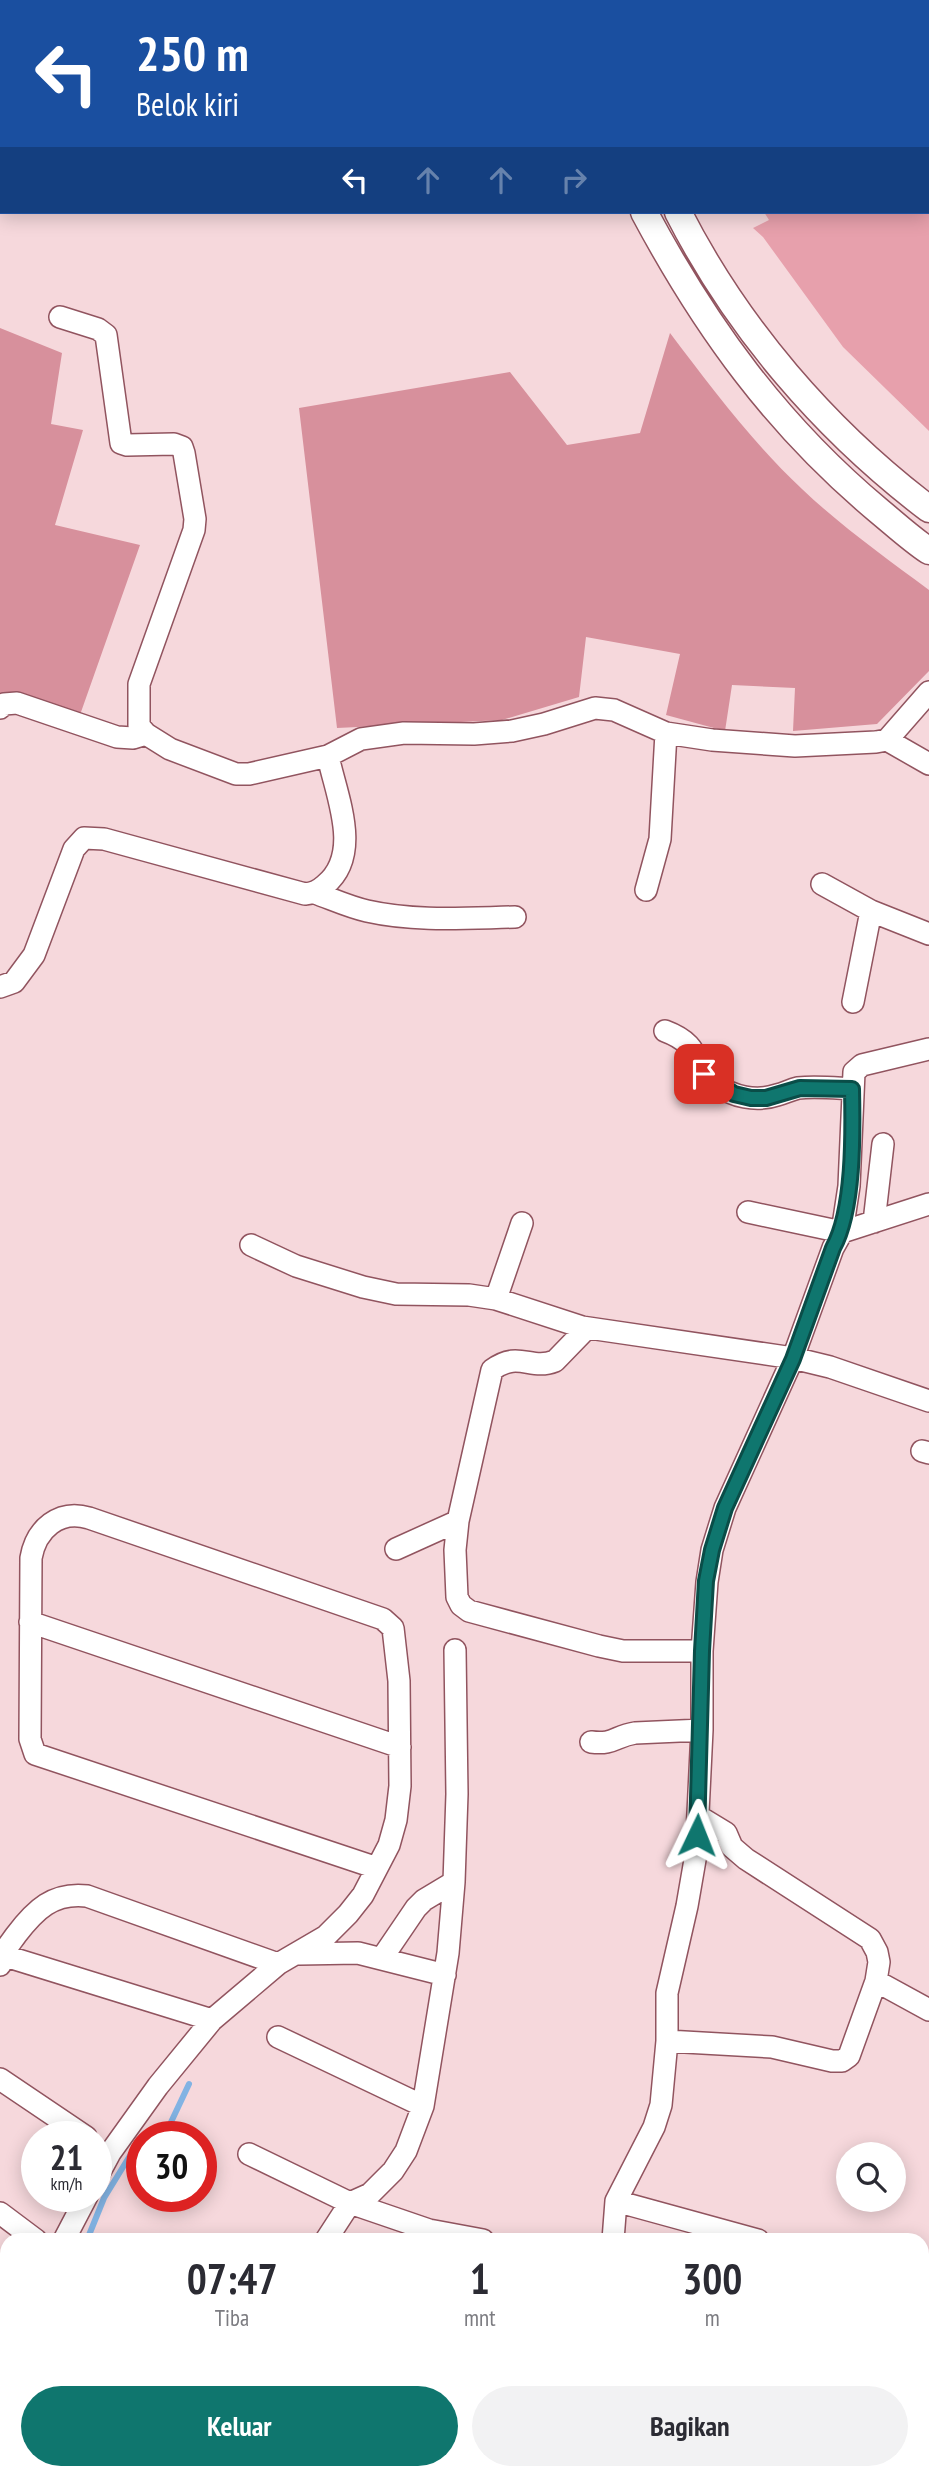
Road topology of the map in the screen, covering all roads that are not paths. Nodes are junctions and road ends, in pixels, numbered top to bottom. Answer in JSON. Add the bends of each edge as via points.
{"nodes":[{"id":1,"x":645,"y":214,"type":"edge"},
{"id":2,"x":679,"y":214,"type":"edge"},
{"id":3,"x":60,"y":317,"type":"dead end"},
{"id":4,"x":929,"y":509,"type":"edge"},
{"id":5,"x":929,"y":551,"type":"edge"},
{"id":6,"x":929,"y":692,"type":"edge"},
{"id":7,"x":0,"y":708,"type":"edge"},
{"id":8,"x":666,"y":733,"type":"junction"},
{"id":9,"x":146,"y":734,"type":"junction"},
{"id":10,"x":887,"y":740,"type":"junction"},
{"id":11,"x":332,"y":754,"type":"junction"},
{"id":12,"x":929,"y":764,"type":"edge"},
{"id":13,"x":822,"y":884,"type":"dead end"},
{"id":14,"x":646,"y":890,"type":"dead end"},
{"id":15,"x":315,"y":893,"type":"junction"},
{"id":16,"x":871,"y":911,"type":"junction"},
{"id":17,"x":515,"y":918,"type":"dead end"},
{"id":18,"x":929,"y":934,"type":"edge"},
{"id":19,"x":0,"y":987,"type":"edge"},
{"id":20,"x":853,"y":1002,"type":"dead end"},
{"id":21,"x":665,"y":1031,"type":"dead end"},
{"id":22,"x":929,"y":1049,"type":"edge"},
{"id":23,"x":852,"y":1089,"type":"junction"},
{"id":24,"x":883,"y":1144,"type":"dead end"},
{"id":25,"x":929,"y":1204,"type":"edge"},
{"id":26,"x":748,"y":1212,"type":"dead end"},
{"id":27,"x":874,"y":1222,"type":"junction"},
{"id":28,"x":522,"y":1223,"type":"dead end"},
{"id":29,"x":842,"y":1232,"type":"junction"},
{"id":30,"x":251,"y":1245,"type":"dead end"},
{"id":31,"x":496,"y":1299,"type":"junction"},
{"id":32,"x":587,"y":1328,"type":"junction"},
{"id":33,"x":793,"y":1359,"type":"junction"},
{"id":34,"x":929,"y":1401,"type":"edge"},
{"id":35,"x":458,"y":1521,"type":"junction"},
{"id":36,"x":396,"y":1549,"type":"dead end"},
{"id":37,"x":30,"y":1622,"type":"junction"},
{"id":38,"x":455,"y":1650,"type":"dead end"},
{"id":39,"x":702,"y":1651,"type":"junction"},
{"id":40,"x":702,"y":1730,"type":"junction"},
{"id":41,"x":591,"y":1742,"type":"dead end"},
{"id":42,"x":400,"y":1747,"type":"junction"},
{"id":43,"x":698,"y":1816,"type":"junction"},
{"id":44,"x":377,"y":1868,"type":"junction"},
{"id":45,"x":454,"y":1882,"type":"junction"},
{"id":46,"x":383,"y":1958,"type":"junction"},
{"id":47,"x":285,"y":1959,"type":"junction"},
{"id":48,"x":1,"y":1960,"type":"edge"},
{"id":49,"x":445,"y":1975,"type":"junction"},
{"id":50,"x":876,"y":1981,"type":"junction"},
{"id":51,"x":929,"y":2010,"type":"edge"},
{"id":52,"x":212,"y":2020,"type":"junction"},
{"id":53,"x":278,"y":2037,"type":"dead end"},
{"id":54,"x":667,"y":2041,"type":"junction"},
{"id":55,"x":0,"y":2079,"type":"edge"},
{"id":56,"x":424,"y":2106,"type":"junction"},
{"id":57,"x":62,"y":2121,"type":"edge"},
{"id":58,"x":112,"y":2138,"type":"edge"},
{"id":59,"x":250,"y":2154,"type":"dead end"},
{"id":60,"x":616,"y":2201,"type":"junction"},
{"id":61,"x":350,"y":2203,"type":"junction"},
{"id":62,"x":79,"y":2212,"type":"edge"},
{"id":63,"x":0,"y":2213,"type":"edge"},
{"id":64,"x":27,"y":2233,"type":"edge"},
{"id":65,"x":68,"y":2233,"type":"edge"},
{"id":66,"x":331,"y":2233,"type":"edge"},
{"id":67,"x":445,"y":2233,"type":"edge"},
{"id":68,"x":614,"y":2233,"type":"edge"},
{"id":69,"x":733,"y":2233,"type":"edge"}],
"edges":[{"from":1,"to":5,"type":"main road","via":[[677,274],[728,351],[786,422],[849,486]]},
{"from":2,"to":4,"type":"main road","via":[[745,323],[793,382],[845,438]]},
{"from":3,"to":9,"type":"street","via":[[106,335],[121,443],[174,444],[184,453],[194,530],[139,684],[139,726]]},
{"from":6,"to":10,"type":"street"},
{"from":7,"to":9,"type":"street","via":[[17,703],[117,737]]},
{"from":8,"to":10,"type":"street","via":[[795,746]]},
{"from":8,"to":11,"type":"street","via":[[614,710],[595,708],[512,731],[404,733],[361,739]]},
{"from":8,"to":14,"type":"street","via":[[660,839]]},
{"from":9,"to":11,"type":"street","via":[[170,749],[236,774]]},
{"from":10,"to":12,"type":"street"},
{"from":11,"to":15,"type":"street","via":[[344,852],[335,874]]},
{"from":13,"to":16,"type":"street"},
{"from":15,"to":17,"type":"street","via":[[400,917]]},
{"from":15,"to":19,"type":"street","via":[[104,839],[84,838],[74,849],[34,955],[14,982]]},
{"from":16,"to":18,"type":"street"},
{"from":16,"to":20,"type":"street"},
{"from":21,"to":23,"type":"street","via":[[694,1049],[704,1074],[734,1094],[766,1098],[800,1088]]},
{"from":22,"to":23,"type":"street","via":[[862,1065],[854,1072]]},
{"from":23,"to":29,"type":"street","via":[[849,1186]]},
{"from":24,"to":27,"type":"street"},
{"from":25,"to":27,"type":"street"},
{"from":26,"to":29,"type":"street"},
{"from":27,"to":29,"type":"street"},
{"from":28,"to":31,"type":"street"},
{"from":29,"to":33,"type":"street"},
{"from":30,"to":31,"type":"street","via":[[296,1266],[363,1287],[396,1294]]},
{"from":31,"to":32,"type":"street"},
{"from":32,"to":33,"type":"street"},
{"from":32,"to":35,"type":"street","via":[[555,1361],[506,1361],[492,1370]]},
{"from":33,"to":34,"type":"street"},
{"from":33,"to":39,"type":"street","via":[[725,1508],[706,1581]]},
{"from":35,"to":36,"type":"street"},
{"from":35,"to":39,"type":"street","via":[[457,1597],[468,1611],[611,1649]]},
{"from":37,"to":42,"type":"street"},
{"from":37,"to":42,"type":"street","via":[[33,1548],[48,1524],[79,1515],[115,1526],[389,1623],[397,1653]]},
{"from":37,"to":44,"type":"street","via":[[30,1739],[35,1754]]},
{"from":38,"to":45,"type":"street"},
{"from":39,"to":40,"type":"street"},
{"from":40,"to":41,"type":"street","via":[[635,1733],[606,1744]]},
{"from":40,"to":43,"type":"street"},
{"from":42,"to":44,"type":"street","via":[[396,1820],[390,1845]]},
{"from":43,"to":50,"type":"street","via":[[726,1833],[732,1847],[746,1859],[870,1939],[879,1962]]},
{"from":43,"to":54,"type":"street","via":[[687,1906],[667,1993]]},
{"from":44,"to":47,"type":"street","via":[[363,1895],[326,1936]]},
{"from":45,"to":46,"type":"street","via":[[416,1908]]},
{"from":45,"to":49,"type":"street"},
{"from":46,"to":47,"type":"street","via":[[328,1952]]},
{"from":46,"to":49,"type":"street"},
{"from":47,"to":48,"type":"street","via":[[72,1894],[33,1913]]},
{"from":47,"to":52,"type":"street"},
{"from":48,"to":52,"type":"street"},
{"from":49,"to":56,"type":"street"},
{"from":50,"to":51,"type":"street"},
{"from":50,"to":54,"type":"street","via":[[849,2056],[842,2061],[772,2047]]},
{"from":52,"to":58,"type":"street"},
{"from":53,"to":56,"type":"street"},
{"from":54,"to":60,"type":"street","via":[[661,2105],[654,2127]]},
{"from":55,"to":57,"type":"street"},
{"from":56,"to":61,"type":"street","via":[[393,2171],[370,2194]]},
{"from":59,"to":61,"type":"street"},
{"from":60,"to":68,"type":"street"},
{"from":60,"to":69,"type":"street"},
{"from":61,"to":66,"type":"street"},
{"from":61,"to":67,"type":"street"},
{"from":62,"to":65,"type":"street"},
{"from":63,"to":64,"type":"street"}]}
